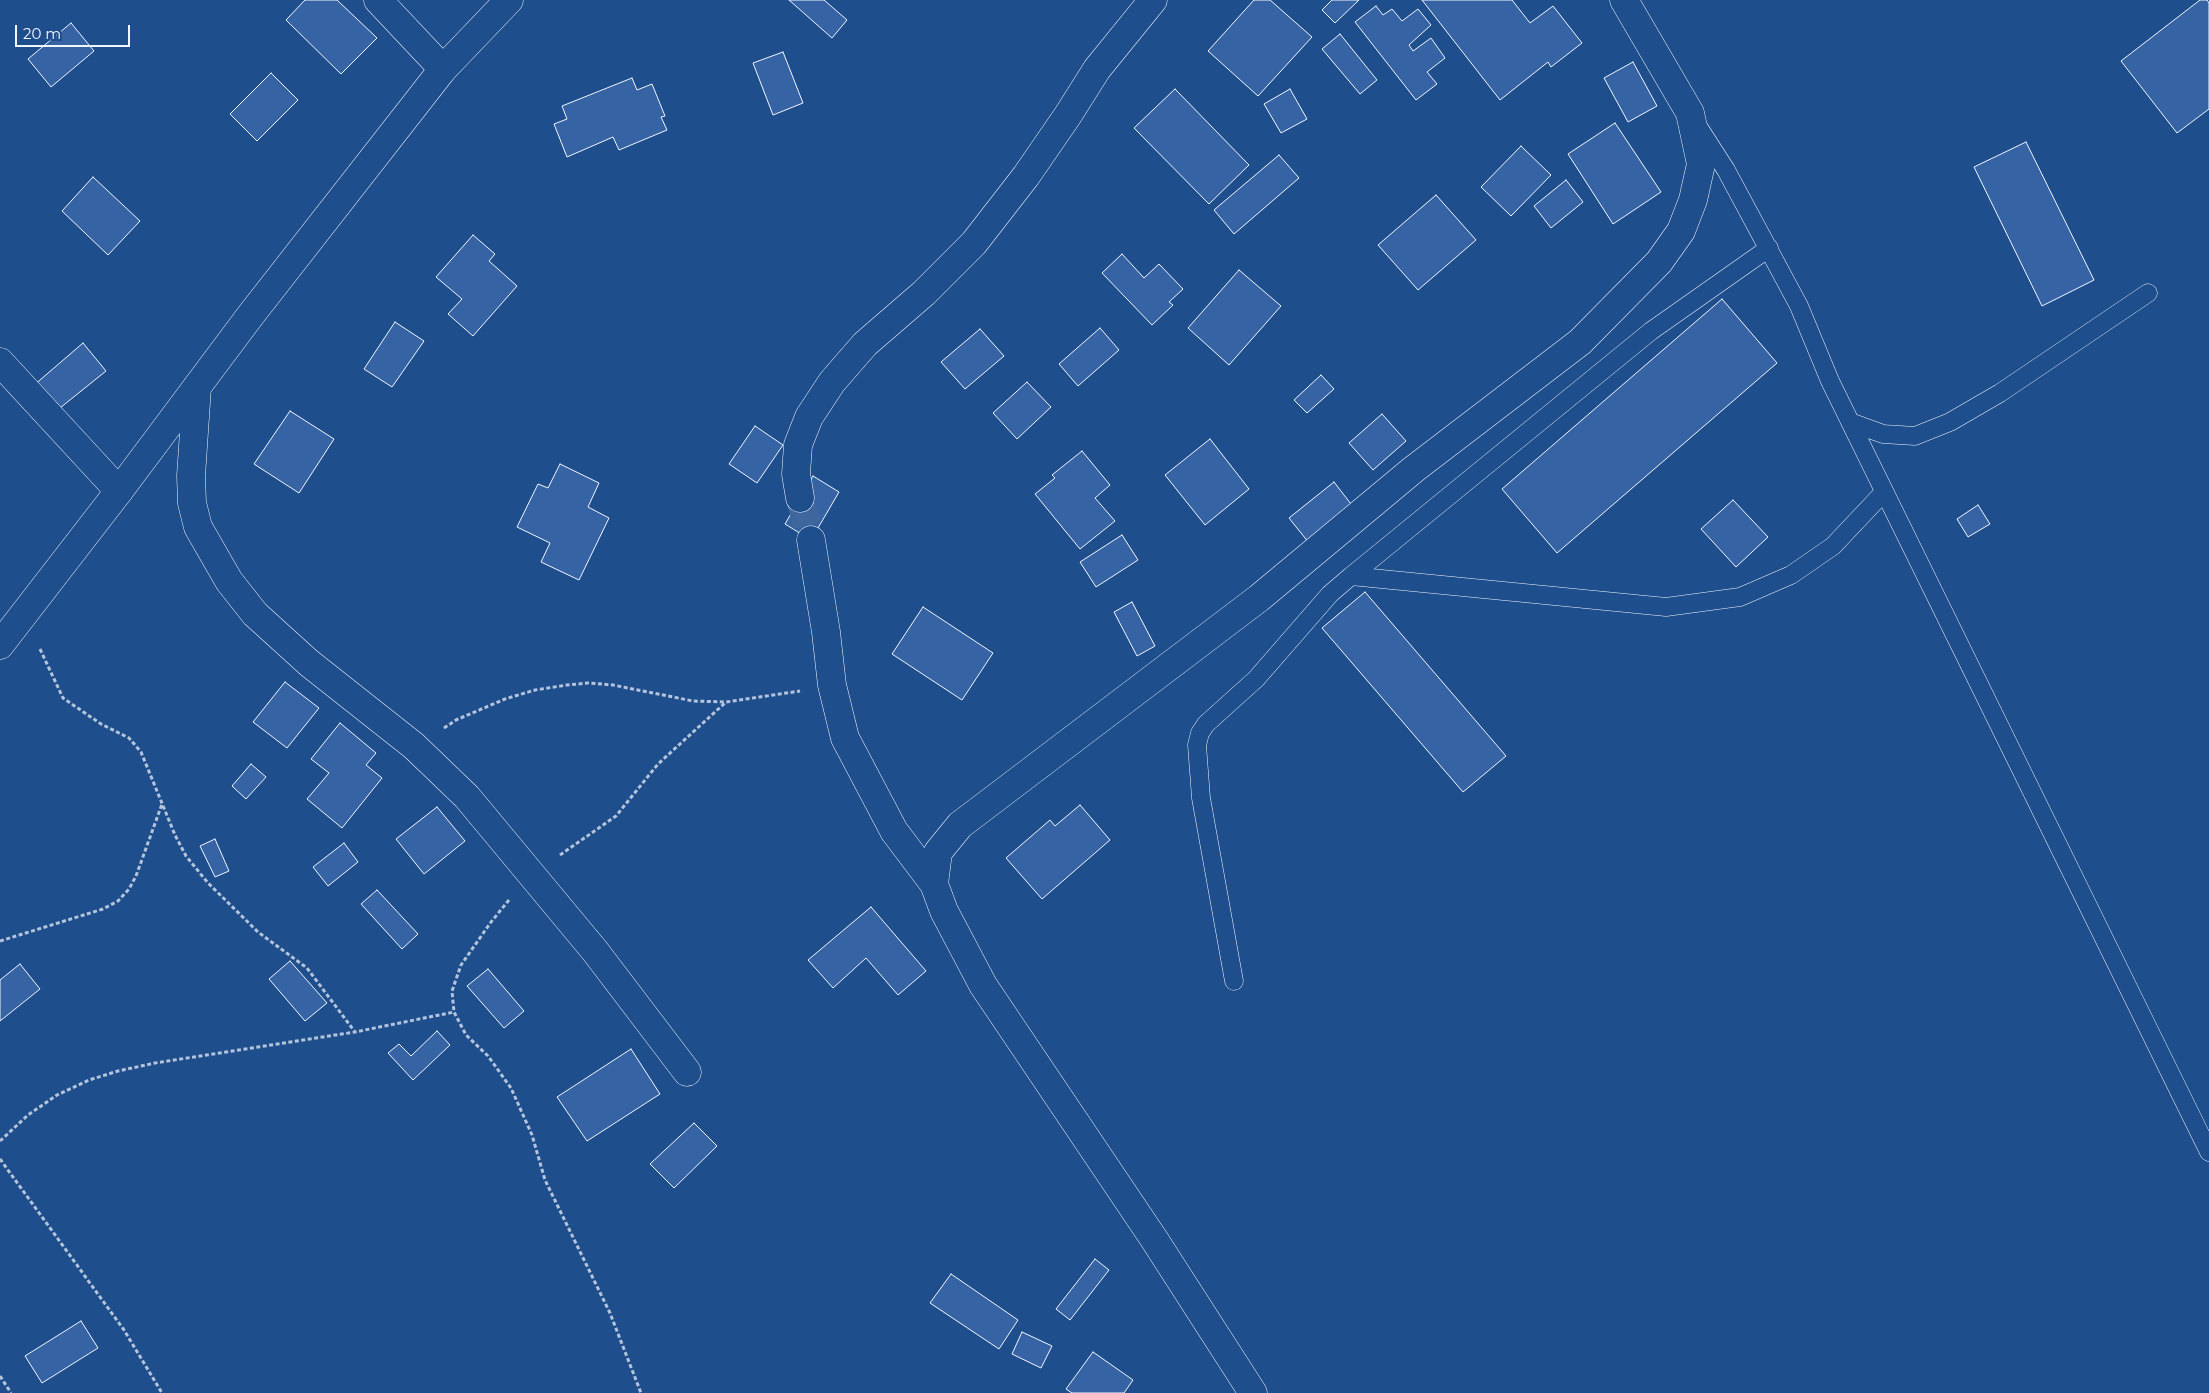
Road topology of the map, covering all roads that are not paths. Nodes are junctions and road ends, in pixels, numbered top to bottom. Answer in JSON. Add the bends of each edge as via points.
{"nodes":[{"id":1,"x":378,"y":0,"type":"edge"},
{"id":2,"x":509,"y":0,"type":"edge"},
{"id":3,"x":1153,"y":0,"type":"edge"},
{"id":4,"x":1624,"y":0,"type":"edge"},
{"id":5,"x":443,"y":69,"type":"junction"},
{"id":6,"x":1690,"y":113,"type":"junction"},
{"id":7,"x":1769,"y":248,"type":"junction"},
{"id":8,"x":2148,"y":293,"type":"dead end"},
{"id":9,"x":0,"y":362,"type":"edge"},
{"id":10,"x":197,"y":387,"type":"junction"},
{"id":11,"x":1850,"y":422,"type":"junction"},
{"id":12,"x":120,"y":491,"type":"junction"},
{"id":13,"x":1884,"y":492,"type":"junction"},
{"id":14,"x":800,"y":498,"type":"tunnel mouth"},
{"id":15,"x":811,"y":540,"type":"tunnel mouth"},
{"id":16,"x":1351,"y":576,"type":"junction"},
{"id":17,"x":0,"y":645,"type":"edge"},
{"id":18,"x":934,"y":884,"type":"junction"},
{"id":19,"x":1234,"y":981,"type":"dead end"},
{"id":20,"x":687,"y":1072,"type":"dead end"},
{"id":21,"x":2209,"y":1152,"type":"edge"},
{"id":22,"x":1253,"y":1393,"type":"edge"}],
"edges":[{"from":1,"to":5,"type":"street"},
{"from":2,"to":5,"type":"street"},
{"from":3,"to":14,"type":"street","via":[[1097,69],[1026,176],[974,243],[924,293],[865,344],[832,382],[810,417],[798,445],[796,474]]},
{"from":4,"to":6,"type":"street"},
{"from":5,"to":10,"type":"street"},
{"from":6,"to":7,"type":"lane"},
{"from":6,"to":18,"type":"street","via":[[1701,164],[1693,200],[1681,231],[1659,262],[1580,342],[1414,469],[1251,604],[960,825],[938,852]]},
{"from":7,"to":11,"type":"lane","via":[[1799,306]]},
{"from":7,"to":16,"type":"lane","via":[[1651,331]]},
{"from":8,"to":11,"type":"lane","via":[[2000,393],[1950,422],[1915,436],[1883,434]]},
{"from":9,"to":12,"type":"street"},
{"from":10,"to":12,"type":"street"},
{"from":10,"to":20,"type":"street","via":[[192,502],[198,527],[229,581],[261,620],[309,663],[414,746],[467,797],[595,951]]},
{"from":11,"to":13,"type":"lane"},
{"from":12,"to":17,"type":"street"},
{"from":13,"to":16,"type":"lane","via":[[1833,546],[1791,575],[1740,597],[1666,607]]},
{"from":13,"to":21,"type":"lane"},
{"from":15,"to":18,"type":"street","via":[[832,685],[845,738],[894,832]]},
{"from":16,"to":19,"type":"lane","via":[[1330,594],[1256,679],[1206,724],[1200,734],[1197,745],[1201,798]]},
{"from":18,"to":22,"type":"street","via":[[944,911],[983,985]]}]}
